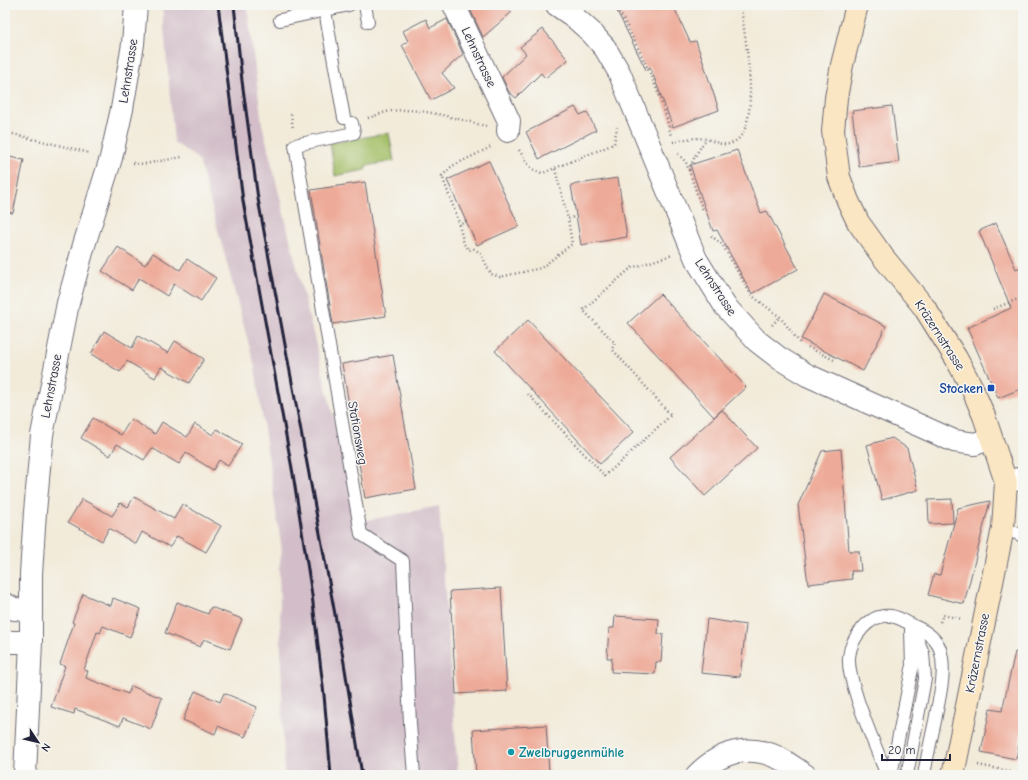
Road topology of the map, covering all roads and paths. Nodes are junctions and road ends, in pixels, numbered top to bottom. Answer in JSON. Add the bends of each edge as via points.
{"nodes":[{"id":1,"x":136,"y":5,"type":"edge"},
{"id":2,"x":349,"y":5,"type":"edge"},
{"id":3,"x":365,"y":5,"type":"edge"},
{"id":4,"x":454,"y":5,"type":"edge"},
{"id":5,"x":557,"y":5,"type":"edge"},
{"id":6,"x":616,"y":5,"type":"edge"},
{"id":7,"x":741,"y":5,"type":"edge"},
{"id":8,"x":857,"y":5,"type":"edge"},
{"id":9,"x":325,"y":11,"type":"junction"},
{"id":10,"x":280,"y":20,"type":"dead end"},
{"id":11,"x":368,"y":22,"type":"dead end"},
{"id":12,"x":5,"y":132,"type":"edge"},
{"id":13,"x":503,"y":137,"type":"joint"},
{"id":14,"x":706,"y":139,"type":"junction"},
{"id":15,"x":672,"y":142,"type":"junction"},
{"id":16,"x":673,"y":146,"type":"dead end"},
{"id":17,"x":674,"y":150,"type":"dead end"},
{"id":18,"x":95,"y":154,"type":"dead end"},
{"id":19,"x":182,"y":157,"type":"dead end"},
{"id":20,"x":126,"y":162,"type":"dead end"},
{"id":21,"x":554,"y":169,"type":"dead end"},
{"id":22,"x":689,"y":171,"type":"junction"},
{"id":23,"x":703,"y":211,"type":"dead end"},
{"id":24,"x":576,"y":216,"type":"dead end"},
{"id":25,"x":568,"y":219,"type":"junction"},
{"id":26,"x":466,"y":222,"type":"dead end"},
{"id":27,"x":460,"y":225,"type":"junction"},
{"id":28,"x":710,"y":236,"type":"dead end"},
{"id":29,"x":675,"y":254,"type":"dead end"},
{"id":30,"x":1023,"y":297,"type":"edge"},
{"id":31,"x":992,"y":309,"type":"dead end"},
{"id":32,"x":800,"y":343,"type":"dead end"},
{"id":33,"x":804,"y":345,"type":"dead end"},
{"id":34,"x":834,"y":360,"type":"dead end"},
{"id":35,"x":528,"y":394,"type":"dead end"},
{"id":36,"x":991,"y":438,"type":"junction"},
{"id":37,"x":1014,"y":480,"type":"edge"},
{"id":38,"x":1013,"y":532,"type":"edge"},
{"id":39,"x":5,"y":604,"type":"edge"},
{"id":40,"x":31,"y":610,"type":"junction"},
{"id":41,"x":943,"y":615,"type":"dead end"},
{"id":42,"x":969,"y":620,"type":"dead end"},
{"id":43,"x":911,"y":624,"type":"junction"},
{"id":44,"x":5,"y":642,"type":"edge"},
{"id":45,"x":31,"y":642,"type":"junction"},
{"id":46,"x":974,"y":764,"type":"dead end"},
{"id":47,"x":25,"y":775,"type":"edge"},
{"id":48,"x":414,"y":775,"type":"edge"},
{"id":49,"x":697,"y":775,"type":"edge"},
{"id":50,"x":805,"y":775,"type":"edge"},
{"id":51,"x":887,"y":775,"type":"edge"},
{"id":52,"x":892,"y":775,"type":"edge"},
{"id":53,"x":907,"y":775,"type":"edge"},
{"id":54,"x":924,"y":775,"type":"edge"},
{"id":55,"x":953,"y":775,"type":"edge"},
{"id":56,"x":1016,"y":775,"type":"edge"}],
"edges":[{"from":1,"to":40,"type":"street","name":"Lehnstrasse","via":[[133,44],[122,109],[111,158],[68,303],[42,435],[31,574]]},
{"from":2,"to":9,"type":"lane"},
{"from":3,"to":11,"type":"lane"},
{"from":4,"to":13,"type":"street","name":"Lehnstrasse","via":[[510,121]]},
{"from":5,"to":36,"type":"street","name":"Lehnstrasse","via":[[591,32],[605,48],[619,72],[696,259],[725,306],[757,341],[807,375],[954,441],[976,444]]},
{"from":6,"to":15,"type":"path","via":[[650,74],[668,118]]},
{"from":7,"to":14,"type":"path","via":[[750,77],[750,104],[746,126],[733,142],[723,144]]},
{"from":8,"to":36,"type":"street","name":"Kräzernstrasse","via":[[836,98],[833,131],[839,177],[858,222],[924,307],[956,358],[972,388]]},
{"from":9,"to":10,"type":"lane"},
{"from":9,"to":48,"type":"lane","name":"Stationsweg","via":[[348,120],[354,134],[295,145],[361,534],[403,561]]},
{"from":12,"to":18,"type":"path"},
{"from":13,"to":27,"type":"path","via":[[452,166],[442,176]]},
{"from":14,"to":15,"type":"path","via":[[688,138]]},
{"from":14,"to":22,"type":"path"},
{"from":15,"to":16,"type":"path"},
{"from":17,"to":22,"type":"path","via":[[686,162]]},
{"from":19,"to":20,"type":"path","via":[[145,164]]},
{"from":21,"to":25,"type":"path"},
{"from":22,"to":23,"type":"path"},
{"from":24,"to":25,"type":"path"},
{"from":25,"to":27,"type":"path","via":[[572,244],[540,268],[500,278],[491,274],[477,250],[469,250],[464,244]]},
{"from":26,"to":27,"type":"path"},
{"from":28,"to":32,"type":"path","via":[[722,244],[751,296],[780,317]]},
{"from":29,"to":35,"type":"path","via":[[631,268],[583,310],[614,343],[612,349],[671,415],[605,476]]},
{"from":30,"to":31,"type":"path"},
{"from":33,"to":34,"type":"path"},
{"from":36,"to":37,"type":"street","name":"Kräzernstrasse"},
{"from":37,"to":38,"type":"street","name":"Kräzernstrasse","via":[[1006,501]]},
{"from":38,"to":55,"type":"street","name":"Kräzernstrasse"},
{"from":39,"to":40,"type":"street","via":[[14,609]]},
{"from":40,"to":45,"type":"street","name":"Lehnstrasse"},
{"from":41,"to":42,"type":"path"},
{"from":43,"to":51,"type":"lane","via":[[890,616],[871,621],[857,635],[849,657],[853,687]]},
{"from":43,"to":52,"type":"lane","via":[[912,669]]},
{"from":43,"to":53,"type":"lane","via":[[923,654],[925,679]]},
{"from":43,"to":54,"type":"lane","via":[[932,637],[939,648],[942,663],[940,691]]},
{"from":44,"to":45,"type":"street"},
{"from":45,"to":47,"type":"street","name":"Lehnstrasse"},
{"from":46,"to":56,"type":"path","via":[[1009,771]]},
{"from":49,"to":50,"type":"street","via":[[721,756],[746,751],[777,758]]}]}
